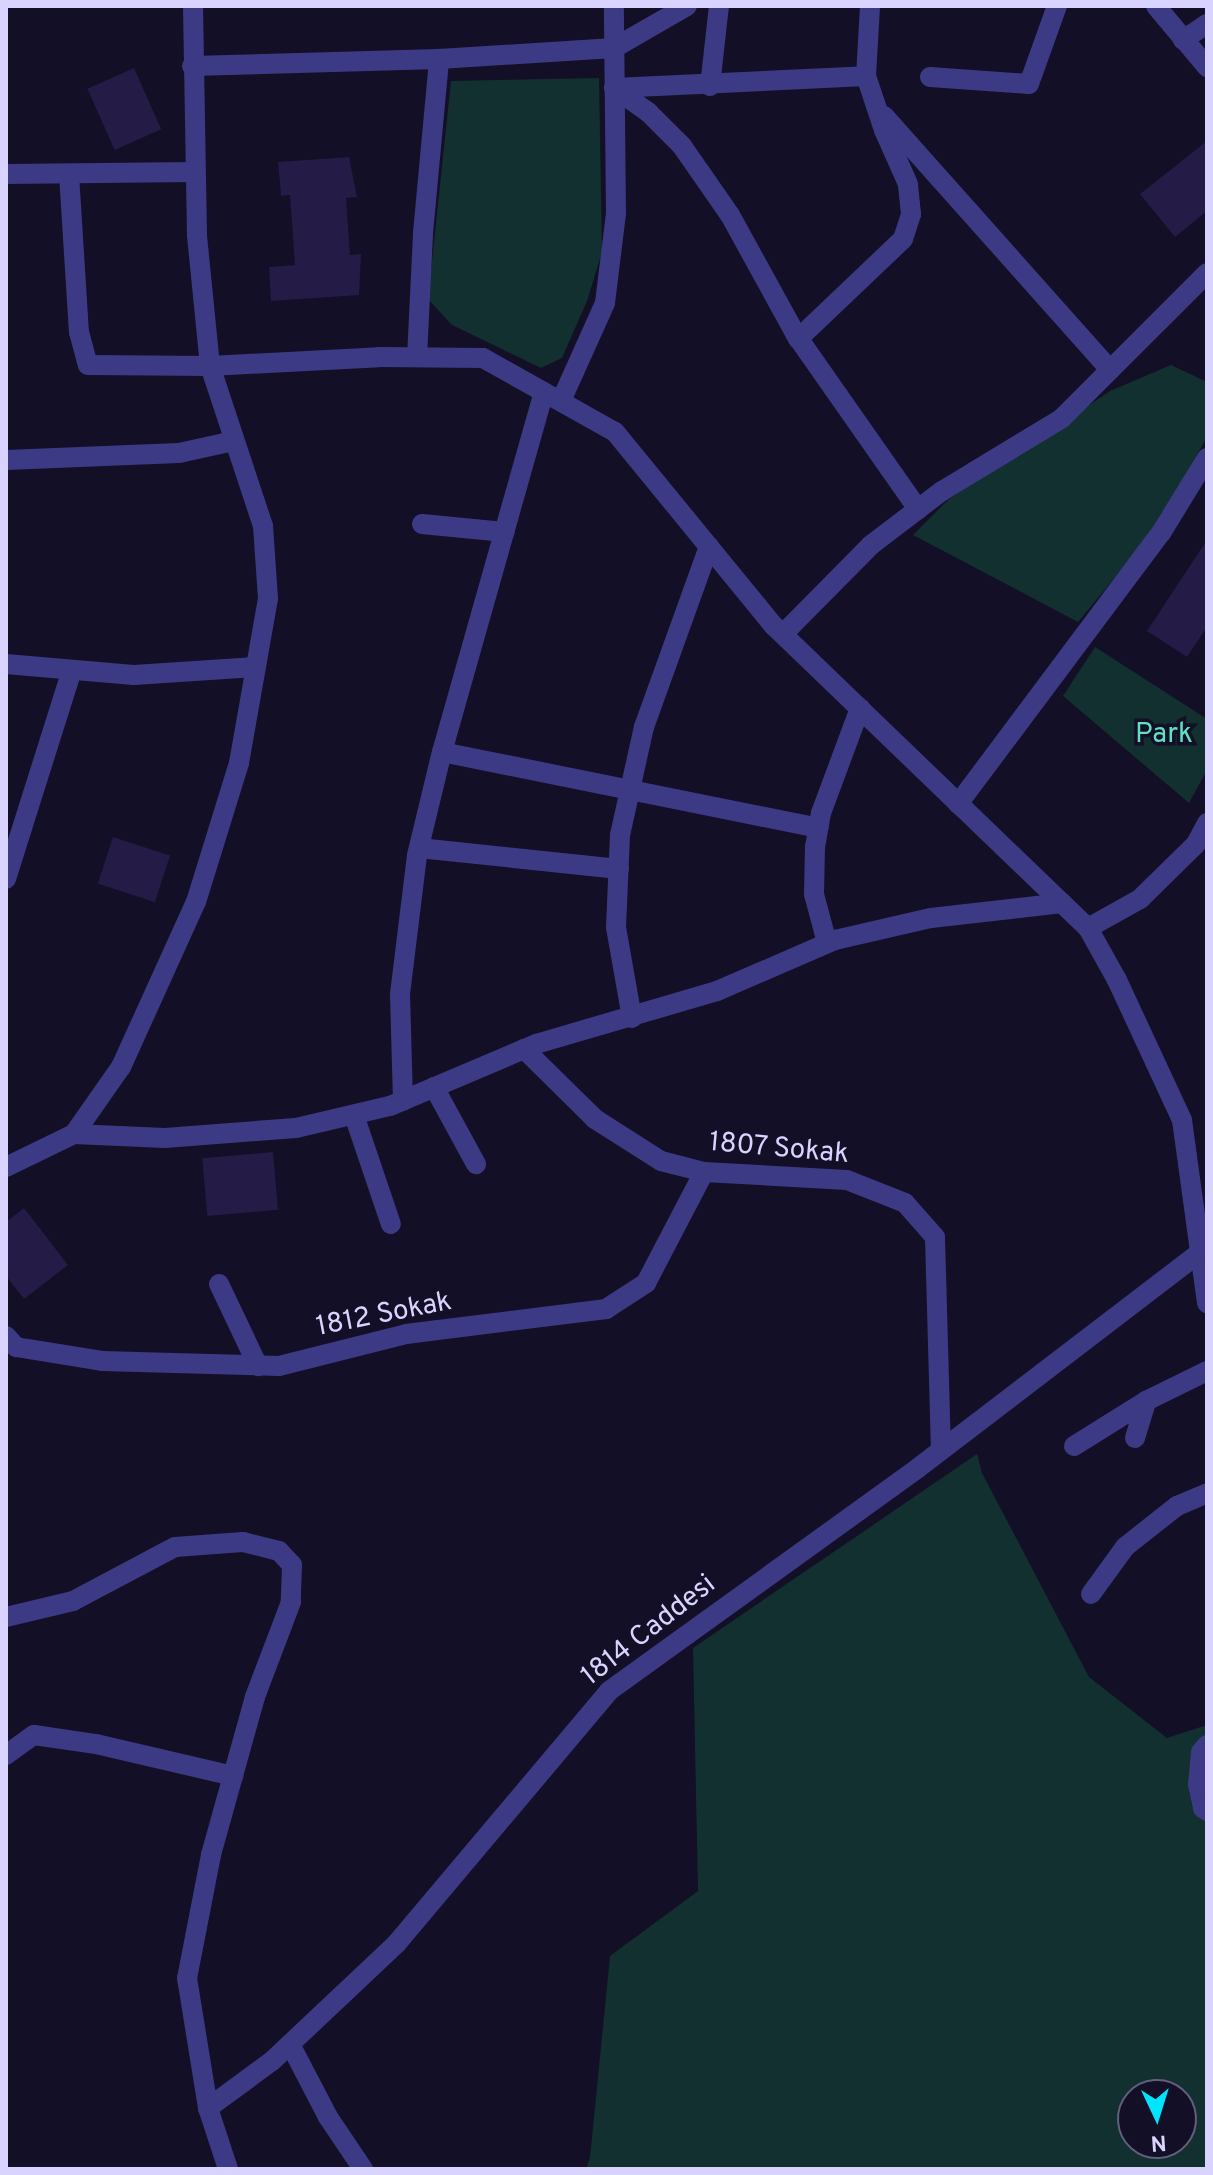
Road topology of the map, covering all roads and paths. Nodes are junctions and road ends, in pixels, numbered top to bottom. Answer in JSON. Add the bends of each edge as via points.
{"nodes":[{"id":1,"x":193,"y":6,"type":"edge"},
{"id":2,"x":614,"y":6,"type":"edge"},
{"id":3,"x":687,"y":6,"type":"edge"},
{"id":4,"x":719,"y":6,"type":"edge"},
{"id":5,"x":870,"y":6,"type":"edge"},
{"id":6,"x":1057,"y":6,"type":"edge"},
{"id":7,"x":1156,"y":6,"type":"edge"},
{"id":8,"x":1207,"y":24,"type":"edge"},
{"id":9,"x":1183,"y":40,"type":"junction"},
{"id":10,"x":614,"y":48,"type":"junction"},
{"id":11,"x":439,"y":59,"type":"junction"},
{"id":12,"x":192,"y":66,"type":"junction"},
{"id":13,"x":1207,"y":67,"type":"edge"},
{"id":14,"x":866,"y":76,"type":"junction"},
{"id":15,"x":930,"y":77,"type":"dead end"},
{"id":16,"x":710,"y":86,"type":"junction"},
{"id":17,"x":614,"y":88,"type":"junction"},
{"id":18,"x":876,"y":107,"type":"junction"},
{"id":19,"x":195,"y":172,"type":"junction"},
{"id":20,"x":6,"y":174,"type":"edge"},
{"id":21,"x":69,"y":174,"type":"junction"},
{"id":22,"x":1207,"y":273,"type":"edge"},
{"id":23,"x":798,"y":339,"type":"junction"},
{"id":24,"x":417,"y":357,"type":"junction"},
{"id":25,"x":210,"y":366,"type":"junction"},
{"id":26,"x":1110,"y":370,"type":"junction"},
{"id":27,"x":552,"y":397,"type":"junction"},
{"id":28,"x":234,"y":441,"type":"junction"},
{"id":29,"x":1207,"y":458,"type":"edge"},
{"id":30,"x":6,"y":460,"type":"edge"},
{"id":31,"x":918,"y":509,"type":"junction"},
{"id":32,"x":422,"y":524,"type":"dead end"},
{"id":33,"x":505,"y":532,"type":"junction"},
{"id":34,"x":709,"y":546,"type":"junction"},
{"id":35,"x":783,"y":634,"type":"junction"},
{"id":36,"x":6,"y":664,"type":"edge"},
{"id":37,"x":256,"y":667,"type":"junction"},
{"id":38,"x":72,"y":670,"type":"junction"},
{"id":39,"x":860,"y":708,"type":"junction"},
{"id":40,"x":442,"y":752,"type":"junction"},
{"id":41,"x":630,"y":790,"type":"junction"},
{"id":42,"x":958,"y":804,"type":"junction"},
{"id":43,"x":1207,"y":823,"type":"edge"},
{"id":44,"x":818,"y":828,"type":"junction"},
{"id":45,"x":419,"y":848,"type":"junction"},
{"id":46,"x":619,"y":869,"type":"junction"},
{"id":47,"x":6,"y":879,"type":"edge"},
{"id":48,"x":1062,"y":903,"type":"junction"},
{"id":49,"x":1088,"y":928,"type":"junction"},
{"id":50,"x":827,"y":943,"type":"junction"},
{"id":51,"x":632,"y":1018,"type":"junction"},
{"id":52,"x":524,"y":1049,"type":"junction"},
{"id":53,"x":434,"y":1087,"type":"junction"},
{"id":54,"x":403,"y":1101,"type":"junction"},
{"id":55,"x":354,"y":1115,"type":"junction"},
{"id":56,"x":74,"y":1134,"type":"junction"},
{"id":57,"x":476,"y":1164,"type":"dead end"},
{"id":58,"x":6,"y":1167,"type":"edge"},
{"id":59,"x":704,"y":1172,"type":"junction"},
{"id":60,"x":391,"y":1224,"type":"dead end"},
{"id":61,"x":1203,"y":1251,"type":"edge"},
{"id":62,"x":219,"y":1284,"type":"dead end"},
{"id":63,"x":1207,"y":1303,"type":"edge"},
{"id":64,"x":6,"y":1336,"type":"edge"},
{"id":65,"x":258,"y":1366,"type":"junction"},
{"id":66,"x":1207,"y":1371,"type":"edge"},
{"id":67,"x":1146,"y":1401,"type":"junction"},
{"id":68,"x":1135,"y":1438,"type":"dead end"},
{"id":69,"x":1074,"y":1446,"type":"dead end"},
{"id":70,"x":941,"y":1450,"type":"junction"},
{"id":71,"x":1207,"y":1493,"type":"edge"},
{"id":72,"x":1091,"y":1594,"type":"dead end"},
{"id":73,"x":6,"y":1617,"type":"edge"},
{"id":74,"x":1207,"y":1745,"type":"edge"},
{"id":75,"x":6,"y":1755,"type":"edge"},
{"id":76,"x":233,"y":1776,"type":"junction"},
{"id":77,"x":1207,"y":1811,"type":"edge"},
{"id":78,"x":290,"y":2044,"type":"junction"},
{"id":79,"x":208,"y":2108,"type":"junction"},
{"id":80,"x":228,"y":2169,"type":"edge"},
{"id":81,"x":363,"y":2169,"type":"edge"}],
"edges":[{"from":1,"to":12,"type":"street"},
{"from":2,"to":10,"type":"street"},
{"from":3,"to":10,"type":"street"},
{"from":4,"to":16,"type":"street"},
{"from":5,"to":14,"type":"street"},
{"from":6,"to":15,"type":"street","via":[[1029,84]]},
{"from":7,"to":9,"type":"street"},
{"from":8,"to":9,"type":"street"},
{"from":9,"to":13,"type":"street"},
{"from":10,"to":11,"type":"street"},
{"from":10,"to":17,"type":"street"},
{"from":11,"to":12,"type":"street"},
{"from":11,"to":24,"type":"street"},
{"from":12,"to":19,"type":"street"},
{"from":14,"to":16,"type":"street"},
{"from":14,"to":18,"type":"street"},
{"from":16,"to":17,"type":"street"},
{"from":17,"to":23,"type":"street","via":[[682,146],[730,215]]},
{"from":17,"to":27,"type":"street","via":[[616,213],[605,303]]},
{"from":18,"to":23,"type":"street","via":[[908,184],[909,226],[903,239]]},
{"from":18,"to":26,"type":"street"},
{"from":19,"to":21,"type":"street"},
{"from":19,"to":25,"type":"street"},
{"from":20,"to":21,"type":"street"},
{"from":21,"to":25,"type":"street","via":[[79,332],[88,365]]},
{"from":22,"to":26,"type":"street"},
{"from":23,"to":31,"type":"street"},
{"from":24,"to":25,"type":"street"},
{"from":24,"to":27,"type":"street","via":[[483,358]]},
{"from":25,"to":28,"type":"street"},
{"from":26,"to":31,"type":"street","via":[[1061,419]]},
{"from":27,"to":33,"type":"street"},
{"from":27,"to":34,"type":"street","via":[[615,432]]},
{"from":28,"to":30,"type":"street","via":[[179,453]]},
{"from":28,"to":37,"type":"street","via":[[263,526],[268,599]]},
{"from":29,"to":42,"type":"street","via":[[1161,533]]},
{"from":31,"to":35,"type":"street","via":[[871,545]]},
{"from":32,"to":33,"type":"street"},
{"from":33,"to":40,"type":"street"},
{"from":34,"to":35,"type":"street"},
{"from":34,"to":41,"type":"street","via":[[644,727]]},
{"from":35,"to":39,"type":"street"},
{"from":36,"to":38,"type":"street"},
{"from":37,"to":38,"type":"street","via":[[134,675]]},
{"from":37,"to":56,"type":"street","via":[[239,763],[196,902],[121,1067]]},
{"from":38,"to":47,"type":"street"},
{"from":39,"to":42,"type":"street"},
{"from":39,"to":44,"type":"street"},
{"from":40,"to":41,"type":"street"},
{"from":40,"to":45,"type":"street"},
{"from":41,"to":44,"type":"street"},
{"from":41,"to":46,"type":"street"},
{"from":42,"to":48,"type":"street"},
{"from":43,"to":49,"type":"street","via":[[1196,844],[1140,899]]},
{"from":44,"to":50,"type":"street","via":[[814,894]]},
{"from":45,"to":46,"type":"street"},
{"from":45,"to":54,"type":"street","via":[[400,994]]},
{"from":46,"to":51,"type":"street","via":[[616,927]]},
{"from":48,"to":49,"type":"street"},
{"from":48,"to":50,"type":"street","via":[[931,918]]},
{"from":49,"to":61,"type":"street","via":[[1182,1120]]},
{"from":50,"to":51,"type":"street","via":[[717,991]]},
{"from":51,"to":52,"type":"street"},
{"from":52,"to":53,"type":"street"},
{"from":52,"to":59,"type":"street","name":"1807 Sokak","via":[[595,1119],[661,1161]]},
{"from":53,"to":54,"type":"street"},
{"from":53,"to":57,"type":"street"},
{"from":54,"to":55,"type":"street"},
{"from":55,"to":56,"type":"street","via":[[296,1128],[165,1138]]},
{"from":55,"to":60,"type":"street"},
{"from":56,"to":58,"type":"street"},
{"from":59,"to":65,"type":"street","name":"1812 Sokak","via":[[646,1283],[606,1309],[406,1334],[279,1366]]},
{"from":59,"to":70,"type":"street","name":"1807 Sokak","via":[[847,1180],[905,1203],[935,1237]]},
{"from":61,"to":63,"type":"street"},
{"from":61,"to":70,"type":"street","name":"1814 Caddesi"},
{"from":62,"to":65,"type":"street"},
{"from":64,"to":65,"type":"street","name":"1812 Sokak","via":[[16,1347],[102,1361]]},
{"from":66,"to":67,"type":"street"},
{"from":67,"to":68,"type":"street"},
{"from":67,"to":69,"type":"street"},
{"from":70,"to":78,"type":"street","name":"1814 Caddesi","via":[[609,1691],[397,1943]]},
{"from":71,"to":72,"type":"street","via":[[1177,1506],[1125,1547]]},
{"from":73,"to":76,"type":"street","via":[[73,1601],[175,1547],[243,1542],[279,1551],[292,1565],[291,1602],[255,1697]]},
{"from":74,"to":77,"type":"street","via":[[1201,1752],[1198,1784]]},
{"from":75,"to":76,"type":"street","via":[[34,1735]]},
{"from":76,"to":79,"type":"street","via":[[187,1978]]},
{"from":78,"to":79,"type":"street","name":"1814 Caddesi"},
{"from":78,"to":81,"type":"street"},
{"from":79,"to":80,"type":"street"}]}
